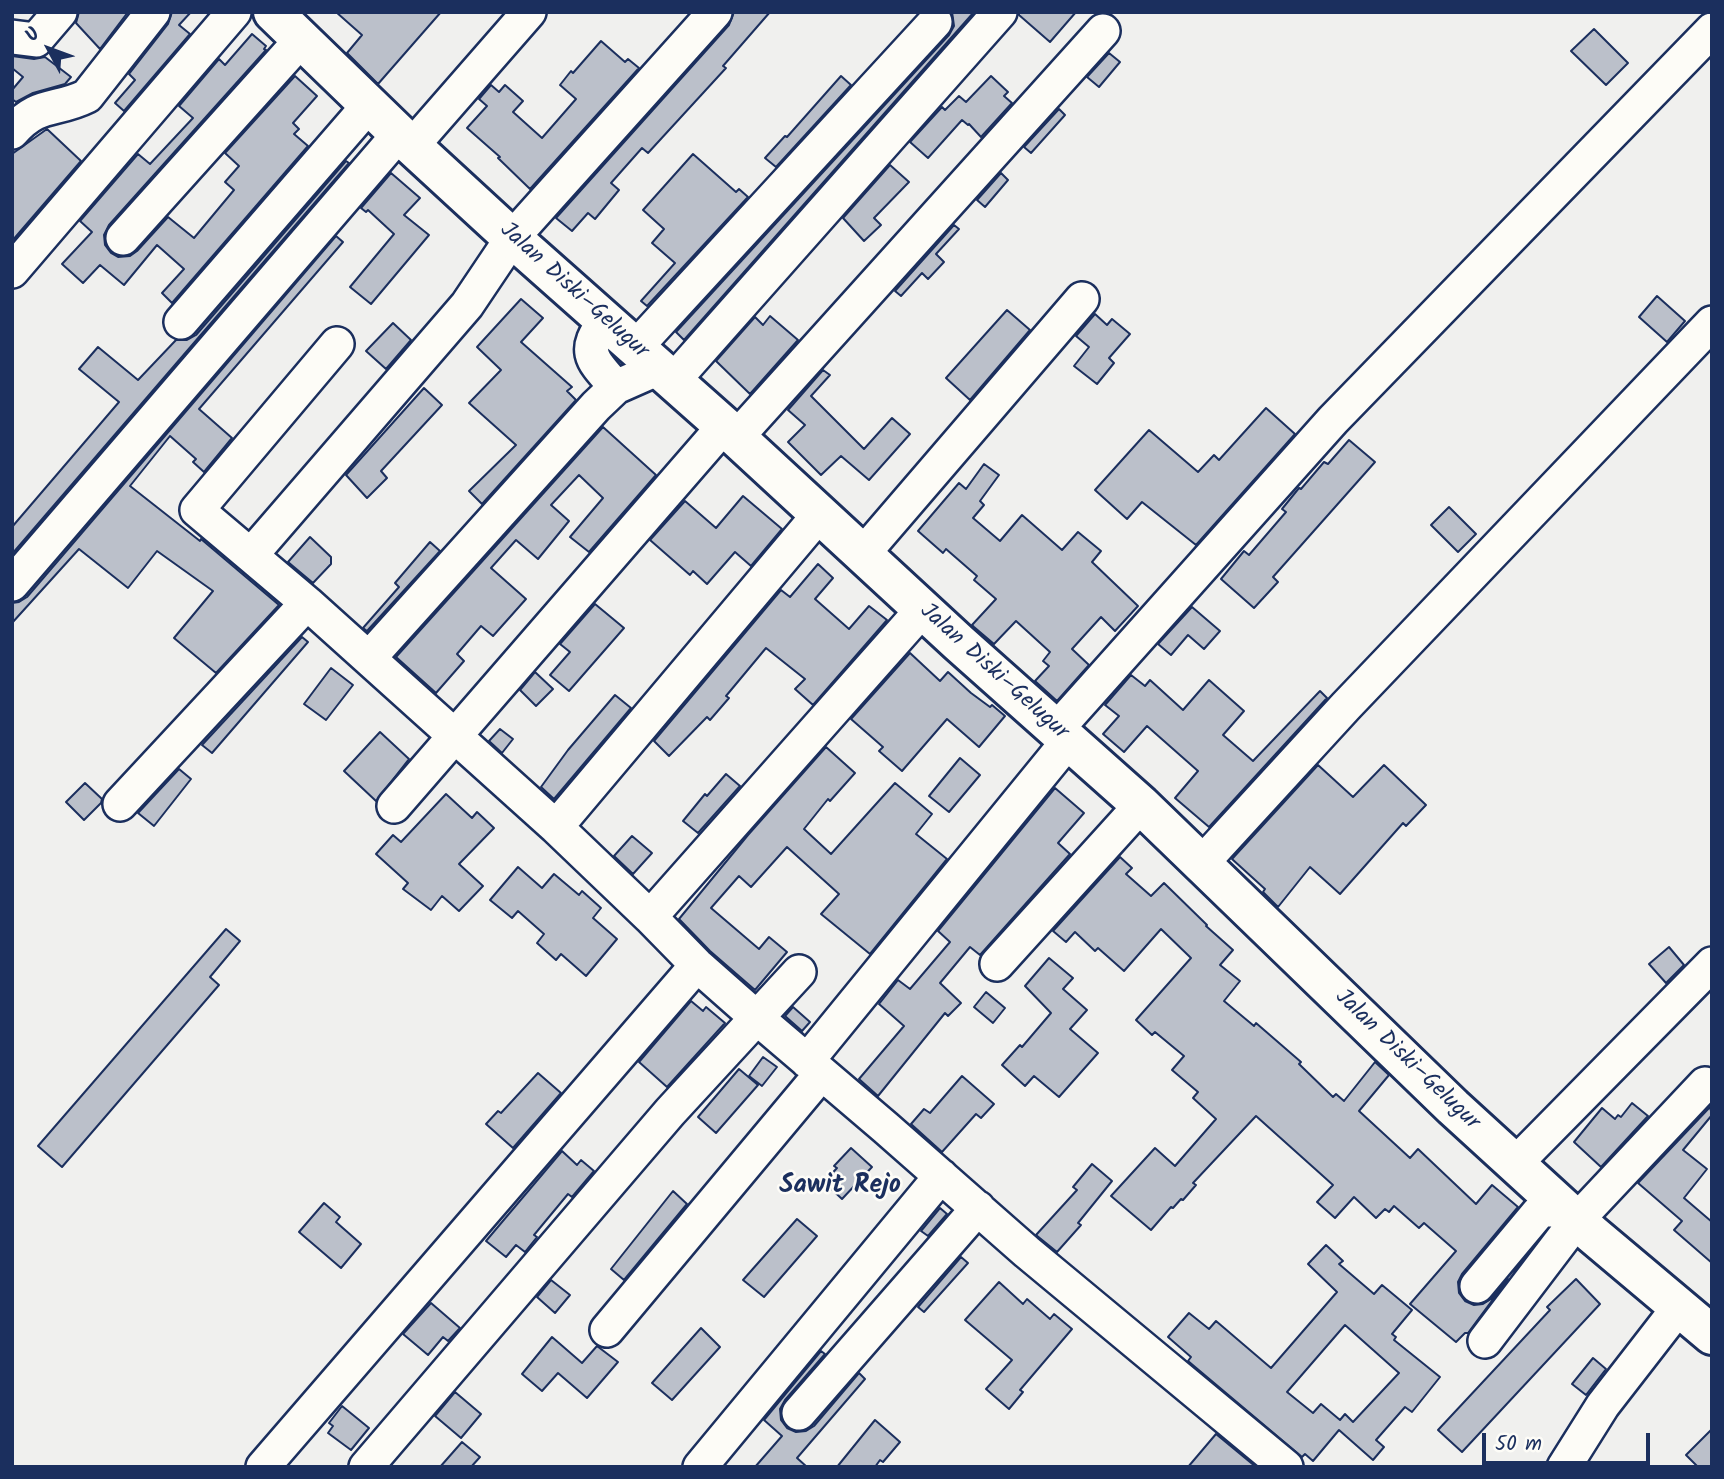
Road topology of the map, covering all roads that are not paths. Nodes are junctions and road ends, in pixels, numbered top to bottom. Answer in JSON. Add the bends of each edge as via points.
{"nodes":[{"id":1,"x":60,"y":12,"type":"edge"},
{"id":2,"x":153,"y":12,"type":"edge"},
{"id":3,"x":234,"y":12,"type":"edge"},
{"id":4,"x":273,"y":12,"type":"edge"},
{"id":5,"x":530,"y":12,"type":"edge"},
{"id":6,"x":715,"y":12,"type":"edge"},
{"id":7,"x":1000,"y":12,"type":"edge"},
{"id":8,"x":935,"y":22,"type":"dead end"},
{"id":9,"x":1712,"y":30,"type":"edge"},
{"id":10,"x":1103,"y":32,"type":"dead end"},
{"id":11,"x":12,"y":37,"type":"edge"},
{"id":12,"x":301,"y":40,"type":"junction"},
{"id":13,"x":369,"y":105,"type":"junction"},
{"id":14,"x":12,"y":132,"type":"edge"},
{"id":15,"x":406,"y":140,"type":"junction"},
{"id":16,"x":123,"y":238,"type":"dead end"},
{"id":17,"x":512,"y":238,"type":"junction"},
{"id":18,"x":12,"y":271,"type":"edge"},
{"id":19,"x":1082,"y":299,"type":"dead end"},
{"id":20,"x":605,"y":321,"type":"junction"},
{"id":21,"x":181,"y":322,"type":"dead end"},
{"id":22,"x":1712,"y":323,"type":"edge"},
{"id":23,"x":337,"y":344,"type":"dead end"},
{"id":24,"x":656,"y":366,"type":"junction"},
{"id":25,"x":616,"y":387,"type":"junction"},
{"id":26,"x":730,"y":432,"type":"junction"},
{"id":27,"x":818,"y":516,"type":"junction"},
{"id":28,"x":251,"y":555,"type":"junction"},
{"id":29,"x":862,"y":555,"type":"junction"},
{"id":30,"x":12,"y":584,"type":"edge"},
{"id":31,"x":307,"y":603,"type":"junction"},
{"id":32,"x":922,"y":610,"type":"junction"},
{"id":33,"x":369,"y":658,"type":"junction"},
{"id":34,"x":1062,"y":735,"type":"junction"},
{"id":35,"x":455,"y":736,"type":"junction"},
{"id":36,"x":120,"y":804,"type":"dead end"},
{"id":37,"x":1141,"y":805,"type":"junction"},
{"id":38,"x":394,"y":806,"type":"dead end"},
{"id":39,"x":555,"y":827,"type":"junction"},
{"id":40,"x":1202,"y":863,"type":"junction"},
{"id":41,"x":650,"y":916,"type":"junction"},
{"id":42,"x":997,"y":964,"type":"dead end"},
{"id":43,"x":1712,"y":964,"type":"edge"},
{"id":44,"x":697,"y":965,"type":"junction"},
{"id":45,"x":799,"y":972,"type":"dead end"},
{"id":46,"x":757,"y":1018,"type":"junction"},
{"id":47,"x":814,"y":1067,"type":"junction"},
{"id":48,"x":1705,"y":1084,"type":"dead end"},
{"id":49,"x":1515,"y":1164,"type":"junction"},
{"id":50,"x":941,"y":1176,"type":"junction"},
{"id":51,"x":978,"y":1208,"type":"junction"},
{"id":52,"x":1572,"y":1215,"type":"junction"},
{"id":53,"x":1477,"y":1286,"type":"dead end"},
{"id":54,"x":1679,"y":1307,"type":"junction"},
{"id":55,"x":607,"y":1330,"type":"dead end"},
{"id":56,"x":1712,"y":1335,"type":"edge"},
{"id":57,"x":1485,"y":1341,"type":"dead end"},
{"id":58,"x":799,"y":1413,"type":"dead end"},
{"id":59,"x":262,"y":1467,"type":"edge"},
{"id":60,"x":366,"y":1467,"type":"edge"},
{"id":61,"x":701,"y":1467,"type":"edge"},
{"id":62,"x":1286,"y":1467,"type":"edge"},
{"id":63,"x":1564,"y":1467,"type":"edge"}],
"edges":[{"from":1,"to":11,"type":"street","via":[[36,40]]},
{"from":2,"to":14,"type":"street","via":[[87,96],[33,112]]},
{"from":3,"to":18,"type":"street"},
{"from":4,"to":12,"type":"main road","name":"Jalan Diski–Gelugur"},
{"from":5,"to":15,"type":"street"},
{"from":6,"to":17,"type":"street"},
{"from":7,"to":24,"type":"street"},
{"from":8,"to":24,"type":"street"},
{"from":9,"to":34,"type":"street","via":[[1333,420]]},
{"from":10,"to":26,"type":"street"},
{"from":12,"to":13,"type":"main road","name":"Jalan Diski–Gelugur"},
{"from":12,"to":16,"type":"street"},
{"from":13,"to":15,"type":"main road","name":"Jalan Diski–Gelugur"},
{"from":13,"to":21,"type":"street"},
{"from":15,"to":17,"type":"main road","name":"Jalan Diski–Gelugur"},
{"from":15,"to":30,"type":"street"},
{"from":17,"to":20,"type":"main road","name":"Jalan Diski–Gelugur"},
{"from":17,"to":28,"type":"street","via":[[467,305]]},
{"from":19,"to":29,"type":"street"},
{"from":20,"to":24,"type":"main road","name":"Jalan Diski–Gelugur"},
{"from":20,"to":25,"type":"street","via":[[594,335],[590,354]]},
{"from":22,"to":40,"type":"street"},
{"from":23,"to":28,"type":"street","via":[[197,510]]},
{"from":24,"to":25,"type":"street"},
{"from":24,"to":26,"type":"main road","name":"Jalan Diski–Gelugur"},
{"from":25,"to":33,"type":"street"},
{"from":26,"to":27,"type":"main road","name":"Jalan Diski–Gelugur"},
{"from":26,"to":35,"type":"street"},
{"from":27,"to":29,"type":"main road","name":"Jalan Diski–Gelugur"},
{"from":27,"to":39,"type":"street"},
{"from":28,"to":31,"type":"street"},
{"from":29,"to":32,"type":"main road","name":"Jalan Diski–Gelugur"},
{"from":31,"to":33,"type":"street"},
{"from":31,"to":36,"type":"street"},
{"from":32,"to":34,"type":"main road","name":"Jalan Diski–Gelugur"},
{"from":32,"to":41,"type":"street"},
{"from":33,"to":35,"type":"street"},
{"from":34,"to":37,"type":"main road","name":"Jalan Diski–Gelugur"},
{"from":34,"to":47,"type":"street"},
{"from":35,"to":38,"type":"street"},
{"from":35,"to":39,"type":"street"},
{"from":37,"to":40,"type":"main road","name":"Jalan Diski–Gelugur"},
{"from":37,"to":42,"type":"street"},
{"from":39,"to":41,"type":"street"},
{"from":40,"to":49,"type":"main road","name":"Jalan Diski–Gelugur"},
{"from":41,"to":44,"type":"street"},
{"from":43,"to":49,"type":"street"},
{"from":44,"to":46,"type":"street"},
{"from":44,"to":59,"type":"street"},
{"from":45,"to":46,"type":"street"},
{"from":46,"to":47,"type":"street"},
{"from":46,"to":60,"type":"street","via":[[670,1112]]},
{"from":47,"to":50,"type":"street"},
{"from":47,"to":55,"type":"street"},
{"from":48,"to":52,"type":"street"},
{"from":49,"to":52,"type":"main road","name":"Jalan Diski–Gelugur"},
{"from":50,"to":51,"type":"street"},
{"from":50,"to":61,"type":"street"},
{"from":51,"to":58,"type":"street"},
{"from":51,"to":62,"type":"street"},
{"from":52,"to":53,"type":"street","via":[[1538,1213]]},
{"from":52,"to":54,"type":"main road","name":"Jalan Diski–Gelugur"},
{"from":52,"to":57,"type":"street"},
{"from":54,"to":56,"type":"main road","name":"Jalan Diski–Gelugur"},
{"from":54,"to":63,"type":"street","via":[[1603,1405]]}]}
